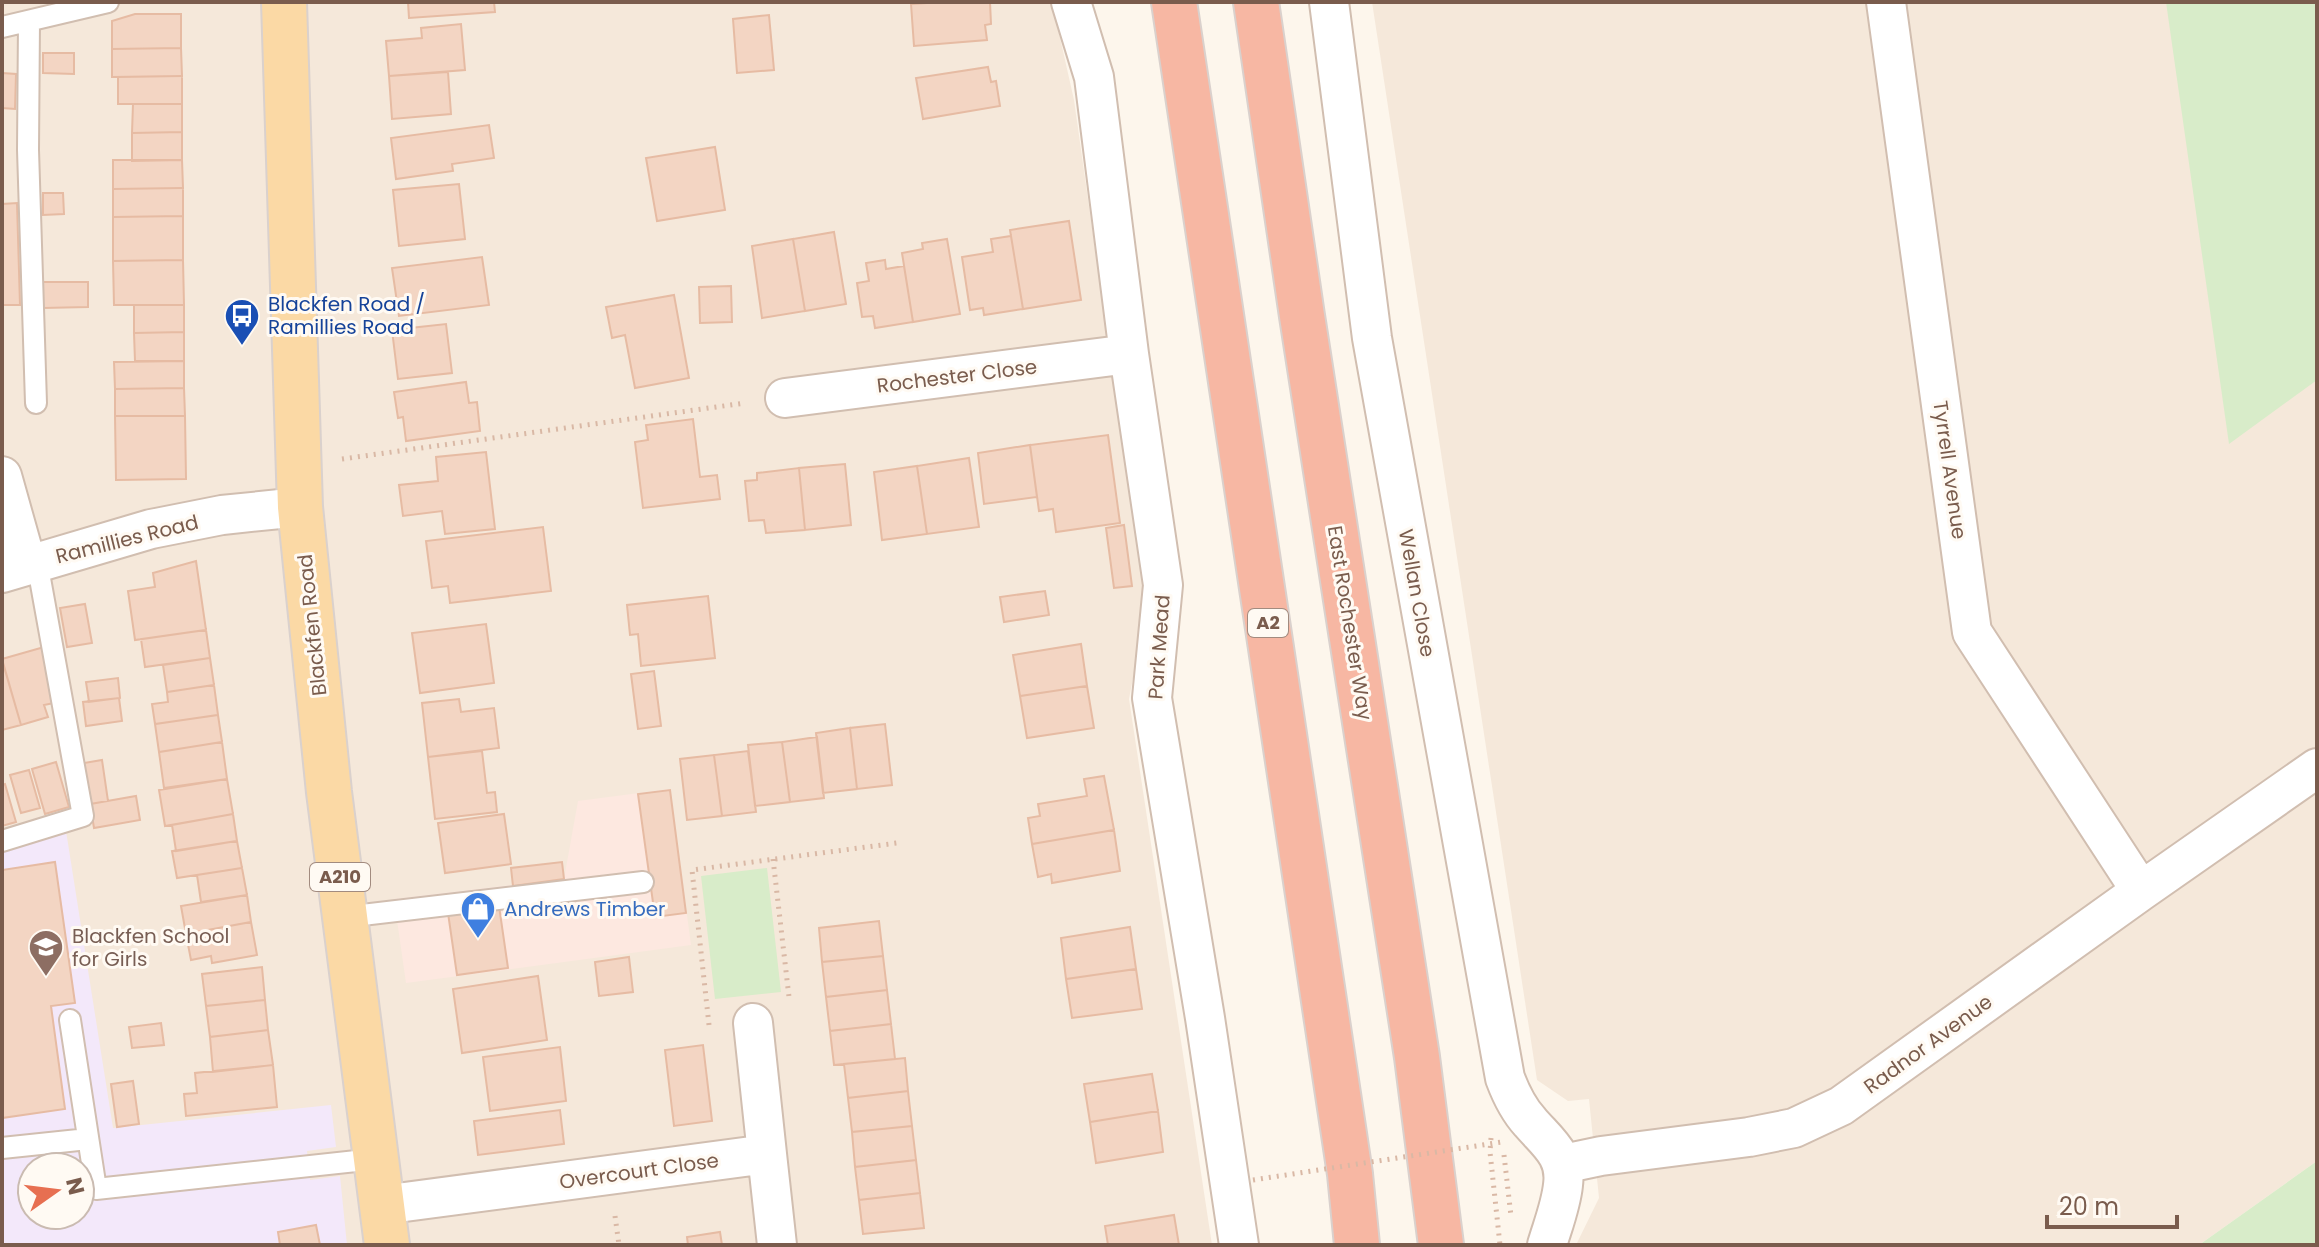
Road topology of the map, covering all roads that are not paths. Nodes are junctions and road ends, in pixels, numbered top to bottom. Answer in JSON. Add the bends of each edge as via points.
{"nodes":[{"id":1,"x":108,"y":2,"type":"edge"},
{"id":2,"x":284,"y":2,"type":"edge"},
{"id":3,"x":1071,"y":2,"type":"edge"},
{"id":4,"x":1174,"y":2,"type":"edge"},
{"id":5,"x":1256,"y":2,"type":"edge"},
{"id":6,"x":1329,"y":2,"type":"edge"},
{"id":7,"x":1886,"y":2,"type":"edge"},
{"id":8,"x":29,"y":21,"type":"junction"},
{"id":9,"x":2,"y":27,"type":"edge"},
{"id":10,"x":1129,"y":354,"type":"junction"},
{"id":11,"x":785,"y":398,"type":"road end"},
{"id":12,"x":36,"y":403,"type":"dead end"},
{"id":13,"x":2,"y":476,"type":"edge"},
{"id":14,"x":299,"y":486,"type":"junction"},
{"id":15,"x":22,"y":567,"type":"edge"},
{"id":16,"x":2317,"y":768,"type":"edge"},
{"id":17,"x":2,"y":841,"type":"edge"},
{"id":18,"x":643,"y":882,"type":"dead end"},
{"id":19,"x":2141,"y":891,"type":"junction"},
{"id":20,"x":345,"y":917,"type":"junction"},
{"id":21,"x":70,"y":1020,"type":"dead end"},
{"id":22,"x":753,"y":1023,"type":"road end"},
{"id":23,"x":88,"y":1139,"type":"junction"},
{"id":24,"x":2,"y":1148,"type":"edge"},
{"id":25,"x":767,"y":1154,"type":"junction"},
{"id":26,"x":375,"y":1159,"type":"junction"},
{"id":27,"x":1563,"y":1164,"type":"junction"},
{"id":28,"x":384,"y":1225,"type":"edge"},
{"id":29,"x":1530,"y":1238,"type":"edge"},
{"id":30,"x":777,"y":1245,"type":"edge"},
{"id":31,"x":1239,"y":1245,"type":"edge"},
{"id":32,"x":1357,"y":1245,"type":"edge"},
{"id":33,"x":1441,"y":1245,"type":"edge"}],
"edges":[{"from":1,"to":8,"type":"lane"},
{"from":2,"to":14,"type":"main road","name":"Blackfen Road","number":"A210"},
{"from":3,"to":10,"type":"street","name":"Park Mead","via":[[1094,77]]},
{"from":4,"to":32,"type":"highway","number":"A2"},
{"from":5,"to":33,"type":"highway","name":"East Rochester Way","via":[[1413,1027]]},
{"from":6,"to":27,"type":"street","name":"Wellan Close","via":[[1372,338],[1505,1078],[1511,1096]]},
{"from":7,"to":19,"type":"street","name":"Tyrrell Avenue","via":[[1972,632]]},
{"from":8,"to":9,"type":"lane"},
{"from":8,"to":12,"type":"lane"},
{"from":10,"to":11,"type":"street","name":"Rochester Close"},
{"from":10,"to":31,"type":"street","name":"Park Mead","via":[[1163,585],[1152,698]]},
{"from":13,"to":15,"type":"street"},
{"from":14,"to":15,"type":"street","name":"Ramillies Road","via":[[222,515],[151,529]]},
{"from":14,"to":20,"type":"main road","name":"Blackfen Road","number":"A210"},
{"from":15,"to":17,"type":"lane","via":[[83,816]]},
{"from":16,"to":19,"type":"street","name":"Radnor Avenue"},
{"from":18,"to":20,"type":"lane"},
{"from":19,"to":27,"type":"street","name":"Radnor Avenue","via":[[1816,1119],[1749,1137]]},
{"from":20,"to":26,"type":"main road","name":"Blackfen Road","number":"A210"},
{"from":21,"to":23,"type":"lane"},
{"from":22,"to":25,"type":"street"},
{"from":23,"to":24,"type":"lane"},
{"from":23,"to":26,"type":"lane","via":[[96,1189]]},
{"from":25,"to":28,"type":"street","name":"Overcourt Close"},
{"from":25,"to":30,"type":"street"},
{"from":26,"to":28,"type":"main road","name":"Blackfen Road","number":"A210"},
{"from":27,"to":29,"type":"street","via":[[1561,1196]]}]}
